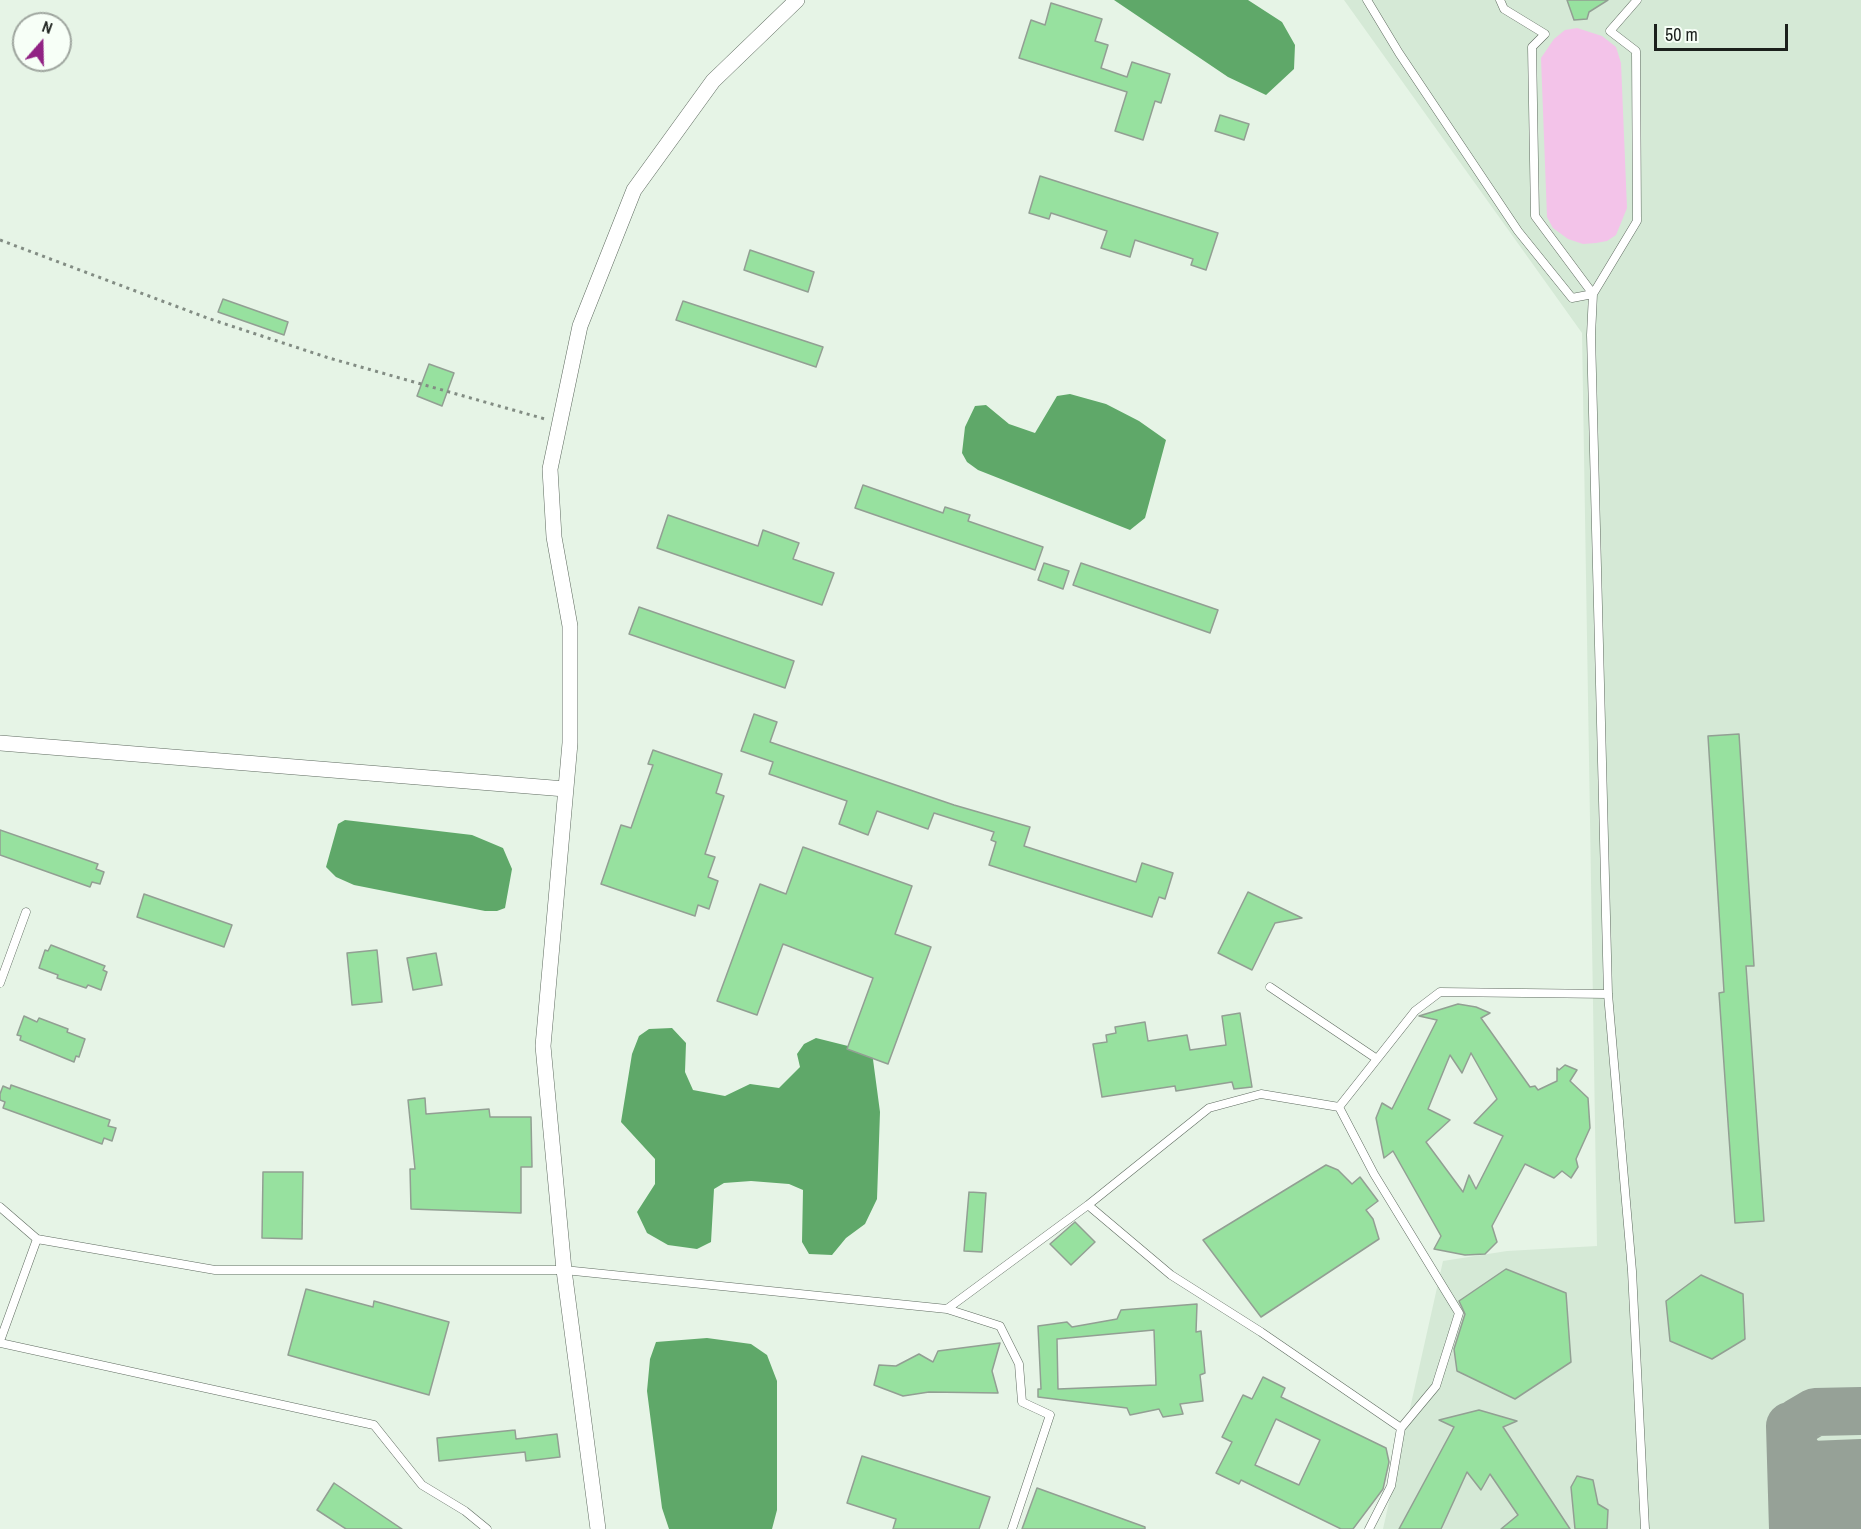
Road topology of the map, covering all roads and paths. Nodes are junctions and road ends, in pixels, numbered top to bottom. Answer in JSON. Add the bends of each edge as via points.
{"nodes":[{"id":1,"x":797,"y":0,"type":"edge"},
{"id":2,"x":1367,"y":0,"type":"edge"},
{"id":3,"x":1500,"y":0,"type":"edge"},
{"id":4,"x":1637,"y":0,"type":"edge"},
{"id":5,"x":0,"y":240,"type":"edge"},
{"id":6,"x":1593,"y":294,"type":"junction"},
{"id":7,"x":559,"y":423,"type":"junction"},
{"id":8,"x":0,"y":743,"type":"edge"},
{"id":9,"x":565,"y":789,"type":"junction"},
{"id":10,"x":26,"y":912,"type":"dead end"},
{"id":11,"x":0,"y":983,"type":"edge"},
{"id":12,"x":1270,"y":987,"type":"dead end"},
{"id":13,"x":1608,"y":994,"type":"junction"},
{"id":14,"x":1377,"y":1059,"type":"junction"},
{"id":15,"x":1339,"y":1107,"type":"junction"},
{"id":16,"x":1088,"y":1205,"type":"junction"},
{"id":17,"x":0,"y":1207,"type":"edge"},
{"id":18,"x":37,"y":1239,"type":"junction"},
{"id":19,"x":564,"y":1270,"type":"junction"},
{"id":20,"x":947,"y":1309,"type":"junction"},
{"id":21,"x":0,"y":1342,"type":"edge"},
{"id":22,"x":1401,"y":1428,"type":"junction"},
{"id":23,"x":487,"y":1529,"type":"edge"},
{"id":24,"x":598,"y":1529,"type":"edge"},
{"id":25,"x":1012,"y":1529,"type":"edge"},
{"id":26,"x":1369,"y":1529,"type":"edge"},
{"id":27,"x":1645,"y":1529,"type":"edge"}],
"edges":[{"from":1,"to":7,"type":"street","via":[[713,81],[634,190],[580,326]]},
{"from":2,"to":6,"type":"lane","via":[[1518,231],[1572,298]]},
{"from":3,"to":6,"type":"lane","via":[[1504,9],[1545,34],[1532,47],[1534,216]]},
{"from":4,"to":6,"type":"lane","via":[[1610,31],[1636,51],[1638,221]]},
{"from":5,"to":7,"type":"path","via":[[210,319],[329,358]]},
{"from":6,"to":13,"type":"lane"},
{"from":7,"to":9,"type":"street","via":[[550,469],[554,537],[570,626],[570,743]]},
{"from":8,"to":9,"type":"street"},
{"from":9,"to":19,"type":"street","via":[[543,1046]]},
{"from":10,"to":11,"type":"lane"},
{"from":12,"to":14,"type":"lane"},
{"from":13,"to":14,"type":"lane","via":[[1440,992],[1415,1011]]},
{"from":13,"to":27,"type":"lane","via":[[1632,1271]]},
{"from":14,"to":15,"type":"lane"},
{"from":15,"to":16,"type":"lane","via":[[1262,1094],[1209,1108]]},
{"from":15,"to":22,"type":"lane","via":[[1374,1174],[1459,1313],[1436,1386]]},
{"from":16,"to":20,"type":"lane"},
{"from":16,"to":22,"type":"lane","via":[[1171,1275]]},
{"from":17,"to":18,"type":"lane"},
{"from":18,"to":19,"type":"lane","via":[[215,1270]]},
{"from":18,"to":21,"type":"lane"},
{"from":19,"to":20,"type":"lane"},
{"from":19,"to":24,"type":"street"},
{"from":20,"to":25,"type":"lane","via":[[999,1326],[1019,1364],[1022,1402],[1050,1415]]},
{"from":21,"to":23,"type":"lane","via":[[374,1425],[422,1485]]},
{"from":22,"to":26,"type":"lane","via":[[1391,1486]]}]}
